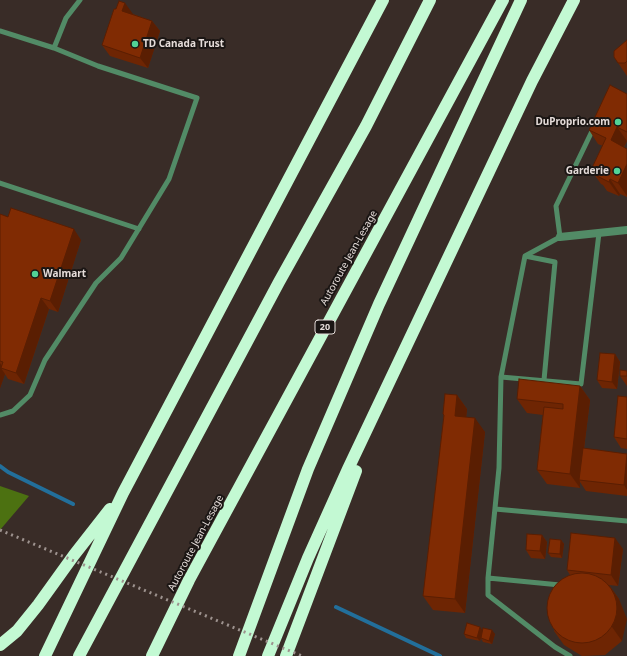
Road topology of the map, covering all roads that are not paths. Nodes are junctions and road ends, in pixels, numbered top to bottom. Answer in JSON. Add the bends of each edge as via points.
{"nodes":[{"id":1,"x":80,"y":0,"type":"edge"},
{"id":2,"x":383,"y":0,"type":"edge"},
{"id":3,"x":430,"y":0,"type":"edge"},
{"id":4,"x":504,"y":0,"type":"edge"},
{"id":5,"x":521,"y":0,"type":"edge"},
{"id":6,"x":574,"y":0,"type":"edge"},
{"id":7,"x":583,"y":0,"type":"edge"},
{"id":8,"x":0,"y":31,"type":"edge"},
{"id":9,"x":54,"y":48,"type":"junction"},
{"id":10,"x":532,"y":82,"type":"junction"},
{"id":11,"x":595,"y":124,"type":"edge"},
{"id":12,"x":0,"y":183,"type":"edge"},
{"id":13,"x":139,"y":228,"type":"junction"},
{"id":14,"x":627,"y":230,"type":"edge"},
{"id":15,"x":598,"y":233,"type":"junction"},
{"id":16,"x":560,"y":237,"type":"junction"},
{"id":17,"x":525,"y":256,"type":"junction"},
{"id":18,"x":501,"y":377,"type":"junction"},
{"id":19,"x":544,"y":380,"type":"junction"},
{"id":20,"x":388,"y":385,"type":"junction"},
{"id":21,"x":0,"y":415,"type":"edge"},
{"id":22,"x":123,"y":493,"type":"junction"},
{"id":23,"x":495,"y":509,"type":"junction"},
{"id":24,"x":627,"y":522,"type":"edge"},
{"id":25,"x":488,"y":578,"type":"junction"},
{"id":26,"x":560,"y":585,"type":"edge"},
{"id":27,"x":0,"y":645,"type":"edge"},
{"id":28,"x":45,"y":656,"type":"edge"},
{"id":29,"x":79,"y":656,"type":"edge"},
{"id":30,"x":152,"y":656,"type":"edge"},
{"id":31,"x":239,"y":656,"type":"edge"},
{"id":32,"x":268,"y":656,"type":"edge"},
{"id":33,"x":286,"y":656,"type":"edge"},
{"id":34,"x":570,"y":656,"type":"edge"}],
"edges":[{"from":1,"to":9,"type":"lane","via":[[66,18]]},
{"from":2,"to":22,"type":"highway"},
{"from":3,"to":29,"type":"highway","via":[[366,126],[279,282]]},
{"from":4,"to":30,"type":"highway","name":"Autoroute Jean-Lesage","number":"20","via":[[189,580]]},
{"from":5,"to":31,"type":"highway","via":[[379,304],[308,469]]},
{"from":6,"to":10,"type":"highway"},
{"from":7,"to":10,"type":"highway"},
{"from":8,"to":9,"type":"lane"},
{"from":9,"to":13,"type":"lane","via":[[98,66],[198,98],[169,179]]},
{"from":10,"to":20,"type":"highway"},
{"from":11,"to":16,"type":"lane","via":[[556,206]]},
{"from":12,"to":13,"type":"lane"},
{"from":13,"to":21,"type":"lane","via":[[121,258],[96,282],[45,360],[30,395],[13,411]]},
{"from":14,"to":15,"type":"street"},
{"from":15,"to":16,"type":"street"},
{"from":15,"to":19,"type":"lane","via":[[581,384]]},
{"from":16,"to":17,"type":"lane"},
{"from":17,"to":18,"type":"lane"},
{"from":17,"to":19,"type":"lane","via":[[555,262]]},
{"from":18,"to":19,"type":"lane"},
{"from":18,"to":23,"type":"lane","via":[[499,468]]},
{"from":20,"to":32,"type":"highway","via":[[311,551]]},
{"from":20,"to":33,"type":"highway"},
{"from":22,"to":27,"type":"highway","via":[[17,631]]},
{"from":22,"to":28,"type":"highway"},
{"from":23,"to":24,"type":"lane"},
{"from":23,"to":25,"type":"lane"},
{"from":25,"to":26,"type":"lane"},
{"from":25,"to":34,"type":"lane","via":[[488,595]]}]}
